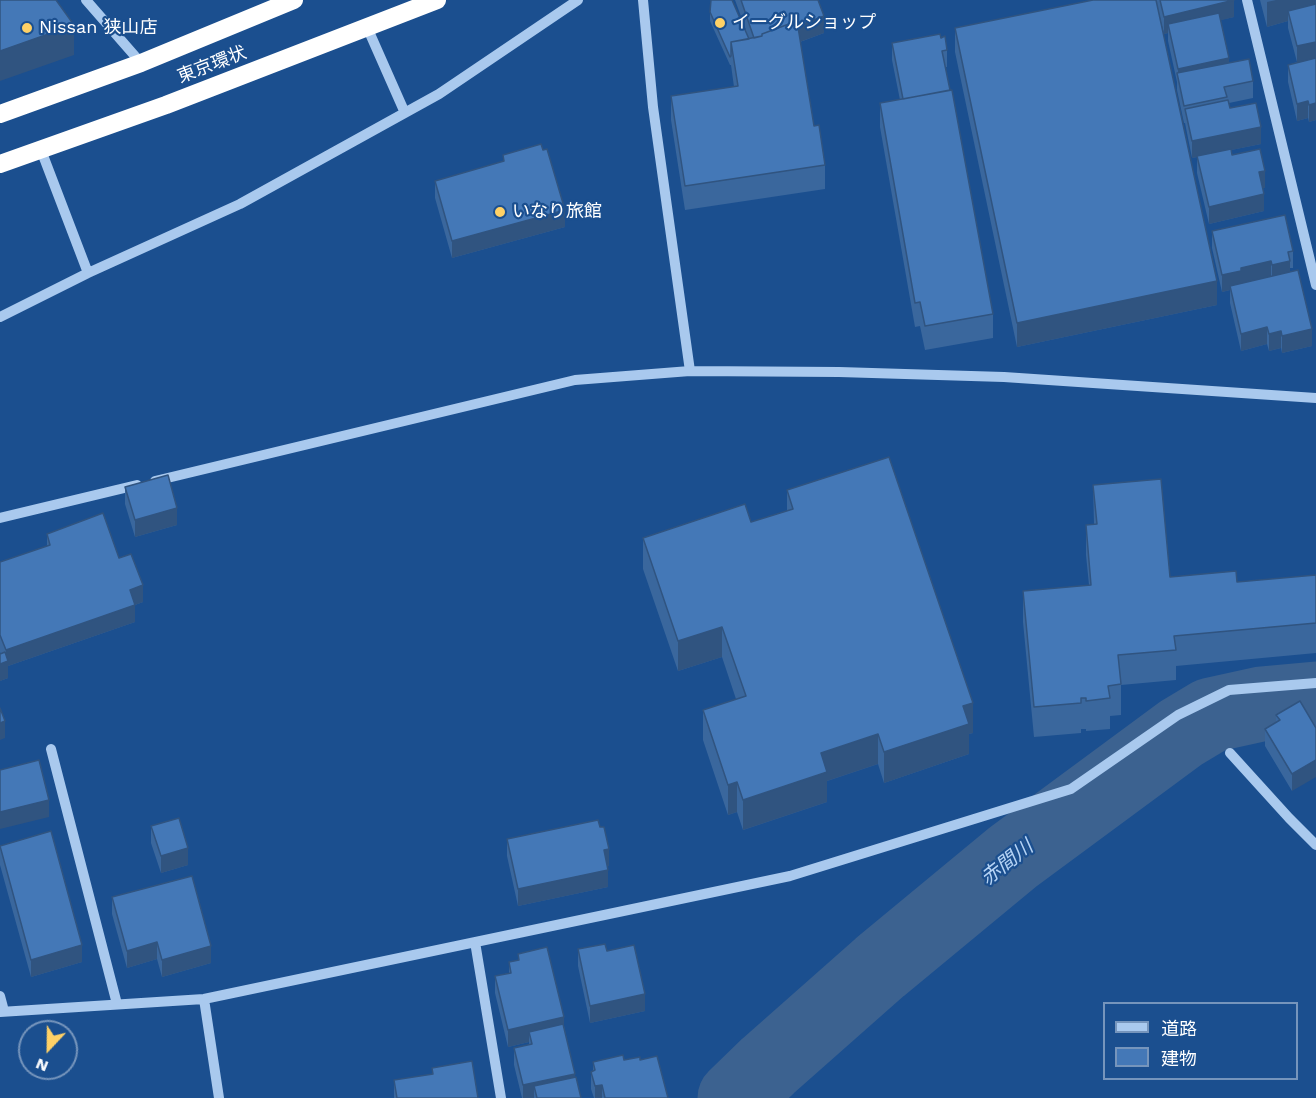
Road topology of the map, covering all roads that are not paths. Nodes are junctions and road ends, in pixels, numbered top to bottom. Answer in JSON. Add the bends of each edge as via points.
{"nodes":[{"id":1,"x":86,"y":0,"type":"edge"},
{"id":2,"x":294,"y":0,"type":"edge"},
{"id":3,"x":437,"y":0,"type":"edge"},
{"id":4,"x":578,"y":0,"type":"edge"},
{"id":5,"x":643,"y":0,"type":"edge"},
{"id":6,"x":1247,"y":0,"type":"edge"},
{"id":7,"x":367,"y":27,"type":"junction"},
{"id":8,"x":141,"y":63,"type":"junction"},
{"id":9,"x":405,"y":113,"type":"junction"},
{"id":10,"x":0,"y":114,"type":"edge"},
{"id":11,"x":41,"y":150,"type":"junction"},
{"id":12,"x":0,"y":164,"type":"edge"},
{"id":13,"x":88,"y":273,"type":"junction"},
{"id":14,"x":1316,"y":285,"type":"edge"},
{"id":15,"x":0,"y":317,"type":"edge"},
{"id":16,"x":690,"y":371,"type":"junction"},
{"id":17,"x":1316,"y":398,"type":"edge"},
{"id":18,"x":0,"y":518,"type":"edge"},
{"id":19,"x":1316,"y":683,"type":"edge"},
{"id":20,"x":51,"y":749,"type":"dead end"},
{"id":21,"x":1230,"y":753,"type":"dead end"},
{"id":22,"x":1316,"y":844,"type":"edge"},
{"id":23,"x":475,"y":942,"type":"junction"},
{"id":24,"x":0,"y":996,"type":"edge"},
{"id":25,"x":204,"y":999,"type":"junction"},
{"id":26,"x":117,"y":1004,"type":"junction"},
{"id":27,"x":2,"y":1011,"type":"edge"},
{"id":28,"x":219,"y":1098,"type":"edge"},
{"id":29,"x":501,"y":1098,"type":"edge"}],
"edges":[{"from":1,"to":8,"type":"street"},
{"from":2,"to":8,"type":"highway","name":"東京環状"},
{"from":3,"to":7,"type":"highway","name":"東京環状"},
{"from":4,"to":9,"type":"street"},
{"from":5,"to":16,"type":"street","via":[[653,107]]},
{"from":6,"to":14,"type":"street"},
{"from":7,"to":9,"type":"street"},
{"from":7,"to":11,"type":"highway","name":"東京環状"},
{"from":8,"to":10,"type":"highway","name":"東京環状"},
{"from":9,"to":13,"type":"street","via":[[240,204]]},
{"from":11,"to":12,"type":"highway","name":"東京環状"},
{"from":11,"to":13,"type":"street"},
{"from":13,"to":15,"type":"street"},
{"from":16,"to":17,"type":"street","via":[[1004,377]]},
{"from":16,"to":18,"type":"street","via":[[575,380]]},
{"from":19,"to":23,"type":"street","via":[[1229,690],[1178,715],[1071,789],[801,873]]},
{"from":20,"to":26,"type":"street"},
{"from":21,"to":22,"type":"street"},
{"from":23,"to":25,"type":"street"},
{"from":23,"to":29,"type":"street"},
{"from":24,"to":27,"type":"street"},
{"from":25,"to":26,"type":"street"},
{"from":25,"to":28,"type":"street"},
{"from":26,"to":27,"type":"street"}]}
